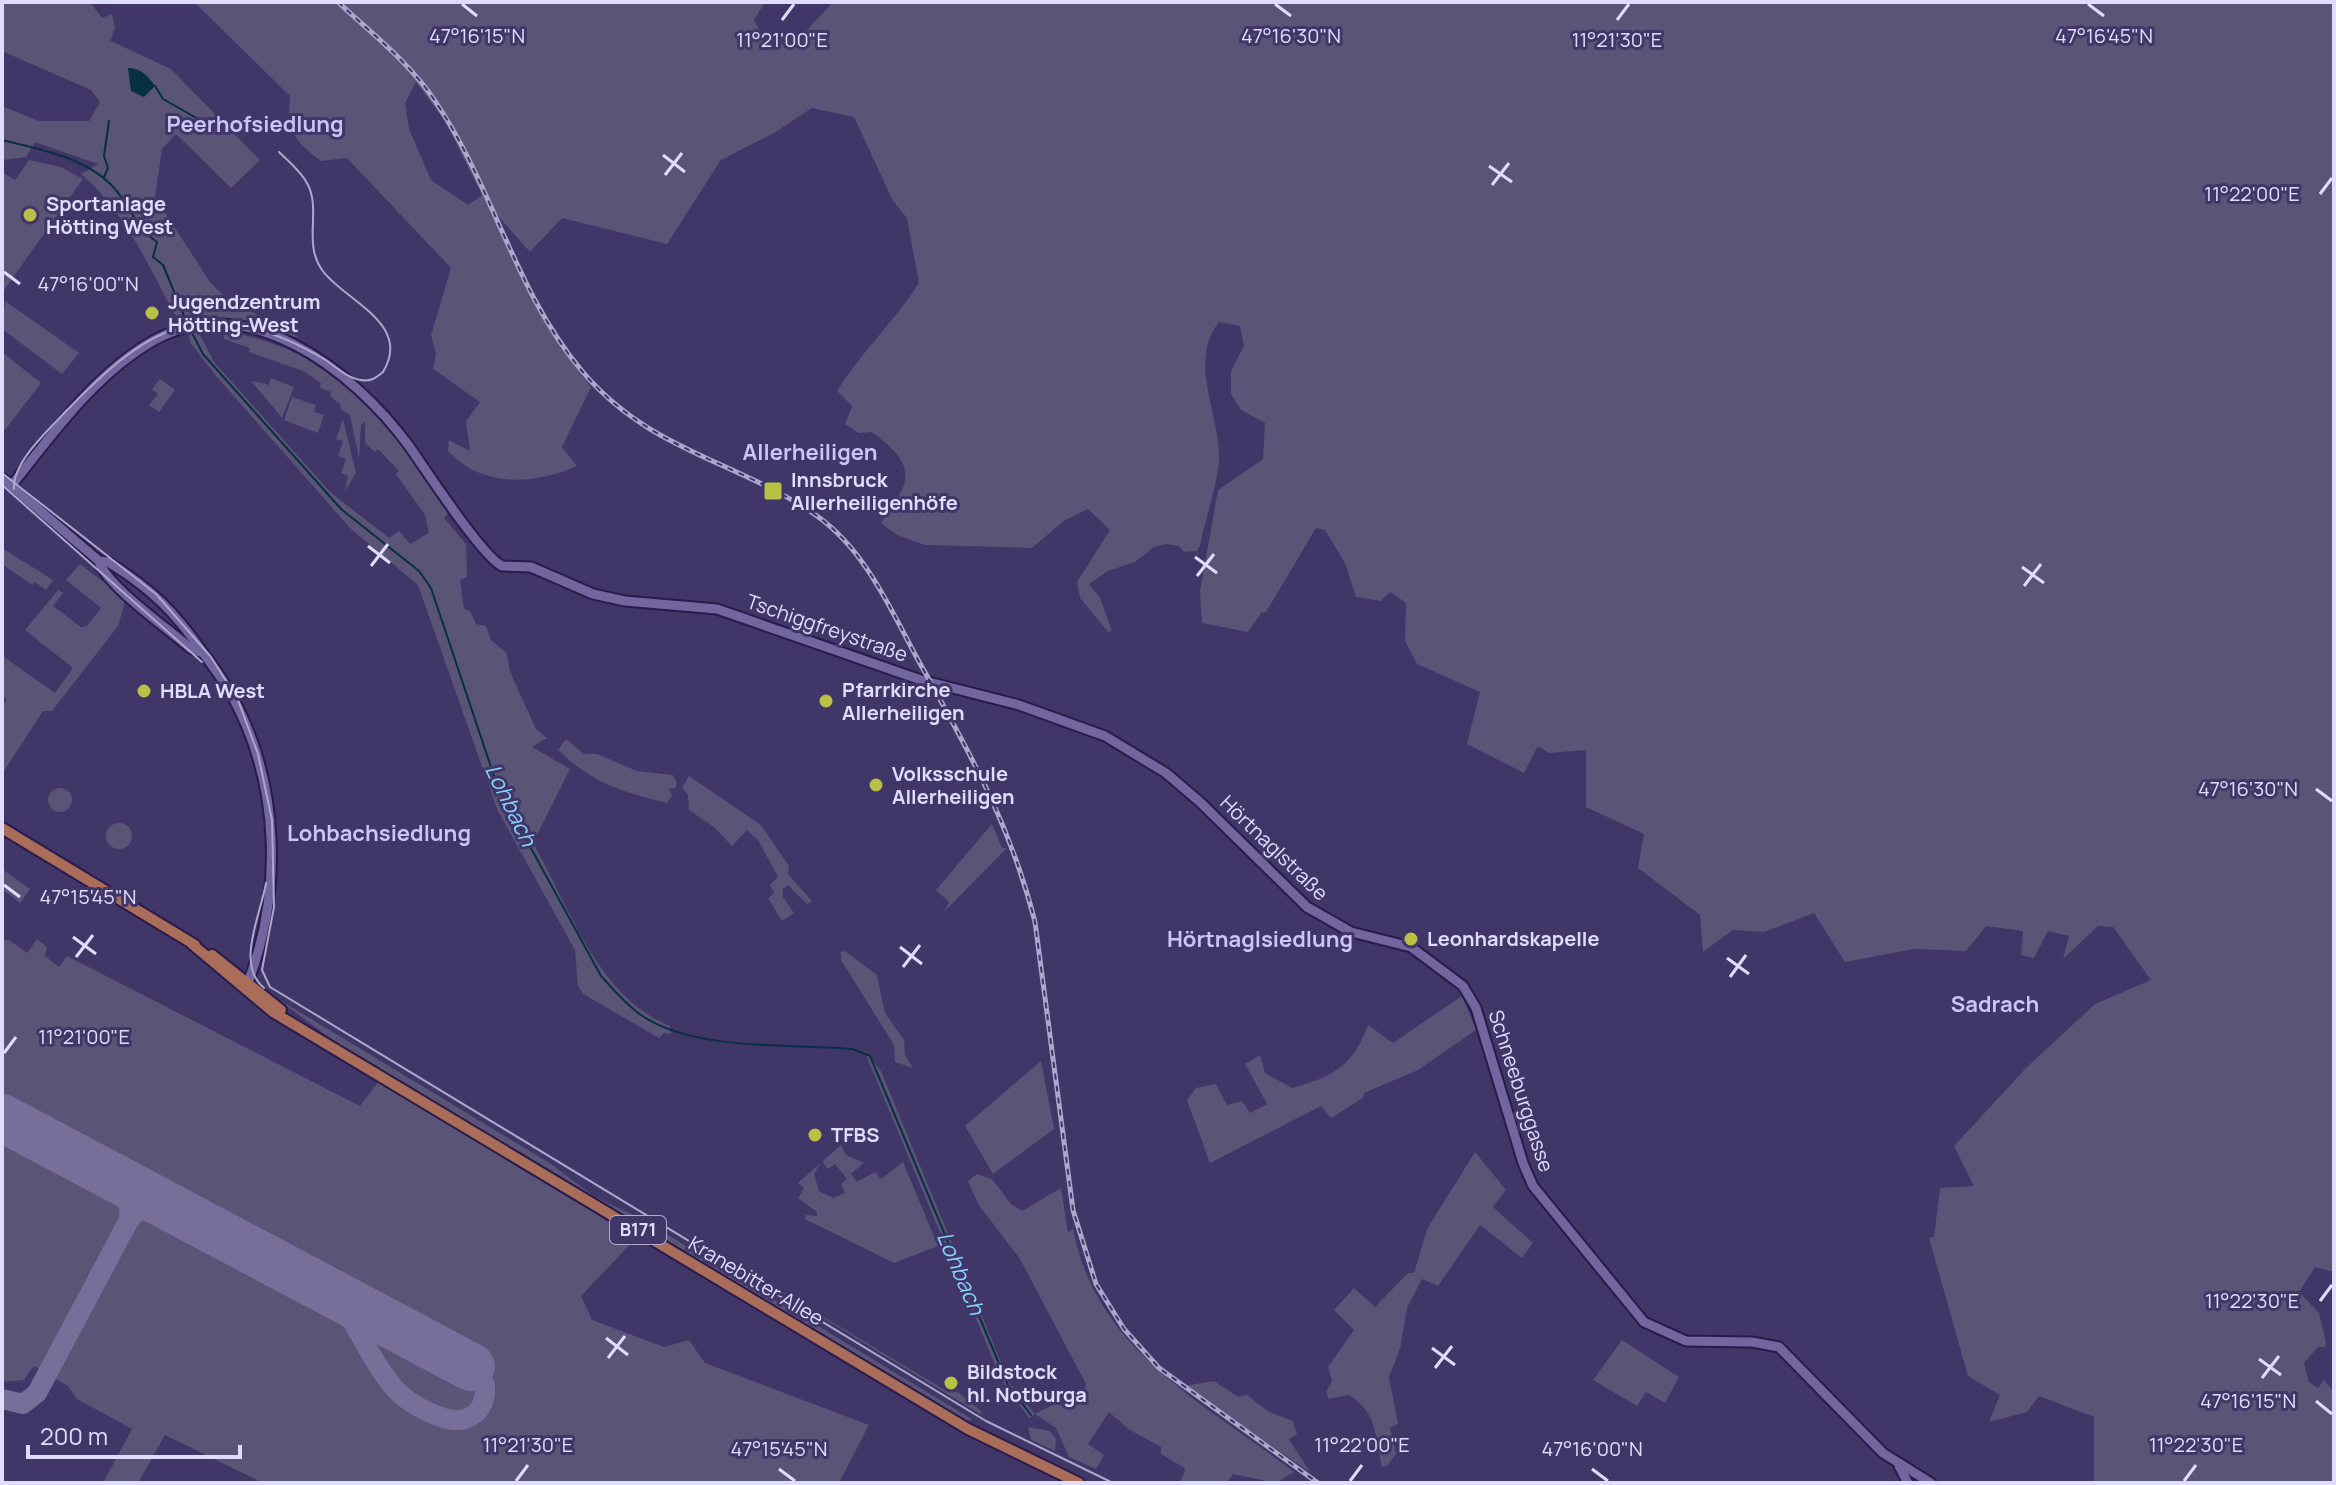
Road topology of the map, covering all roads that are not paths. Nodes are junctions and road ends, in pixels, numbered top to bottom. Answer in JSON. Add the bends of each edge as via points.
{"nodes":[{"id":1,"x":2,"y":478,"type":"edge"},
{"id":2,"x":11,"y":486,"type":"junction"},
{"id":3,"x":99,"y":561,"type":"junction"},
{"id":4,"x":151,"y":591,"type":"junction"},
{"id":5,"x":141,"y":605,"type":"junction"},
{"id":6,"x":203,"y":653,"type":"junction"},
{"id":7,"x":1166,"y":773,"type":"joint"},
{"id":8,"x":2,"y":828,"type":"edge"},
{"id":9,"x":1411,"y":947,"type":"joint"},
{"id":10,"x":246,"y":987,"type":"junction"},
{"id":11,"x":1899,"y":1466,"type":"junction"},
{"id":12,"x":1077,"y":1483,"type":"edge"},
{"id":13,"x":1908,"y":1483,"type":"edge"},
{"id":14,"x":1931,"y":1483,"type":"edge"}],
"edges":[{"from":1,"to":2,"type":"street"},
{"from":2,"to":3,"type":"street"},
{"from":2,"to":7,"type":"street","name":"Tschiggfreystraße","via":[[64,420],[149,343],[192,327],[233,326],[275,337],[346,376],[394,425],[495,562],[531,567],[593,594],[625,601],[717,609],[932,683],[1067,721],[1116,741]]},
{"from":3,"to":4,"type":"street"},
{"from":3,"to":5,"type":"street","via":[[102,570]]},
{"from":4,"to":5,"type":"street","via":[[138,595]]},
{"from":4,"to":5,"type":"street","via":[[151,606]]},
{"from":4,"to":6,"type":"street"},
{"from":5,"to":6,"type":"street","via":[[190,648]]},
{"from":6,"to":10,"type":"street","via":[[244,720],[271,828],[269,906]]},
{"from":7,"to":9,"type":"street","name":"Hörtnaglstraße","via":[[1328,922]]},
{"from":8,"to":10,"type":"main road","name":"Kranebitter Allee","number":"B171","via":[[192,944]]},
{"from":9,"to":11,"type":"street","name":"Schneeburggasse","via":[[1470,996],[1533,1186],[1637,1315],[1686,1341],[1779,1347]]},
{"from":10,"to":12,"type":"main road","name":"Kranebitter Allee","number":"B171","via":[[273,1012],[968,1429]]},
{"from":11,"to":13,"type":"street"},
{"from":11,"to":14,"type":"street","name":"Schneeburggasse"}]}
